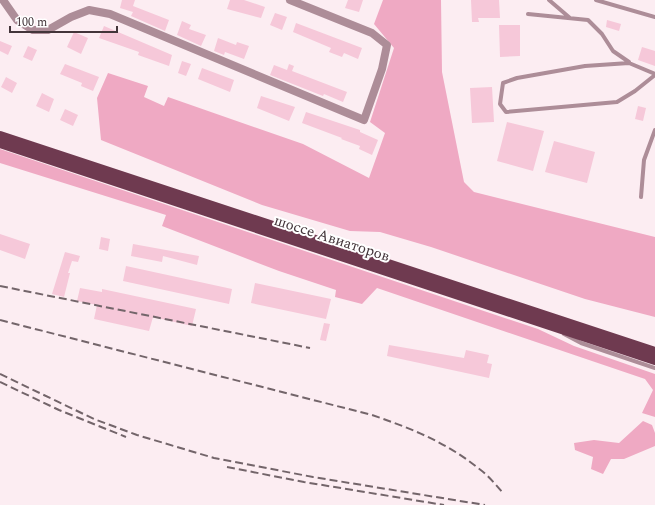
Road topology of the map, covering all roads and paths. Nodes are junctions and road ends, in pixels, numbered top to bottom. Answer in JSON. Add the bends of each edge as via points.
{"nodes":[{"id":1,"x":3,"y":0,"type":"edge"},
{"id":2,"x":290,"y":0,"type":"edge"},
{"id":3,"x":549,"y":0,"type":"edge"},
{"id":4,"x":596,"y":0,"type":"edge"},
{"id":5,"x":528,"y":14,"type":"dead end"},
{"id":6,"x":655,"y":17,"type":"edge"},
{"id":7,"x":571,"y":18,"type":"junction"},
{"id":8,"x":629,"y":63,"type":"junction"},
{"id":9,"x":655,"y":74,"type":"edge"},
{"id":10,"x":655,"y":130,"type":"edge"},
{"id":11,"x":0,"y":136,"type":"edge"},
{"id":12,"x":0,"y":143,"type":"edge"},
{"id":13,"x":641,"y":197,"type":"dead end"},
{"id":14,"x":540,"y":322,"type":"junction"},
{"id":15,"x":655,"y":352,"type":"edge"},
{"id":16,"x":655,"y":360,"type":"edge"},
{"id":17,"x":655,"y":368,"type":"edge"}],
"edges":[{"from":1,"to":2,"type":"street","via":[[17,20],[33,30],[48,30],[89,10],[110,14],[364,120],[387,45],[372,33]]},
{"from":3,"to":7,"type":"lane"},
{"from":4,"to":6,"type":"lane"},
{"from":5,"to":7,"type":"lane"},
{"from":7,"to":8,"type":"lane","via":[[588,20],[602,34],[613,51]]},
{"from":8,"to":9,"type":"lane"},
{"from":8,"to":9,"type":"lane","via":[[585,66],[518,78],[503,83],[500,104],[506,112],[617,102]]},
{"from":10,"to":13,"type":"lane","via":[[644,160]]},
{"from":11,"to":15,"type":"main road","name":"шоссе Авиаторов"},
{"from":12,"to":14,"type":"main road","name":"шоссе Авиаторов"},
{"from":14,"to":16,"type":"main road","name":"шоссе Авиаторов"},
{"from":14,"to":17,"type":"lane","via":[[581,343]]}]}
